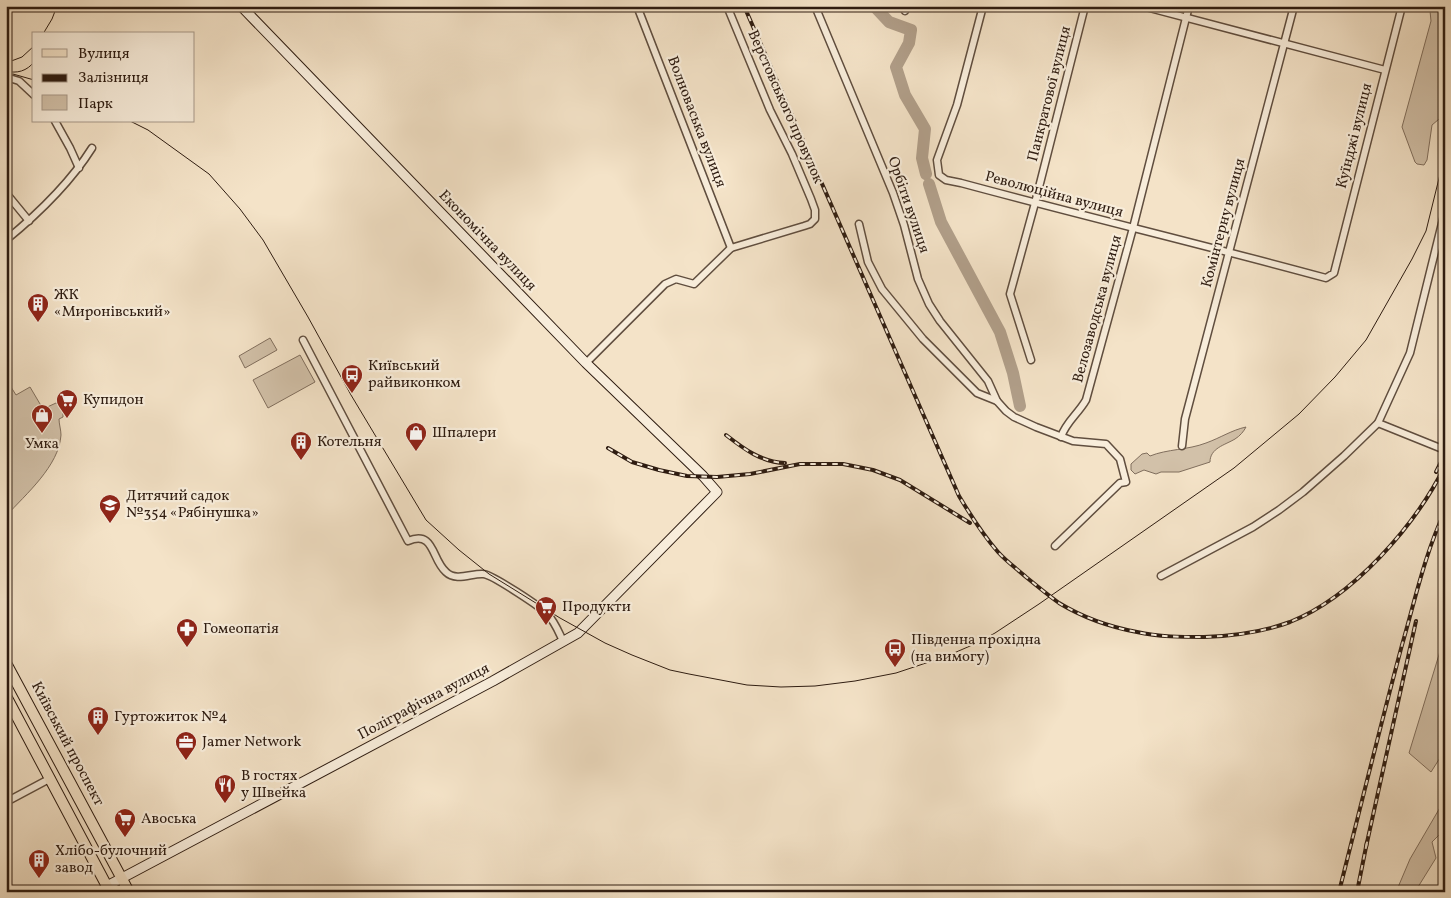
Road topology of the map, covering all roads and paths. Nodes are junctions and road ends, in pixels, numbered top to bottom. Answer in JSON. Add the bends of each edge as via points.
{"nodes":[{"id":1,"x":241,"y":6,"type":"edge"},
{"id":2,"x":637,"y":6,"type":"edge"},
{"id":3,"x":727,"y":6,"type":"edge"},
{"id":4,"x":815,"y":6,"type":"edge"},
{"id":5,"x":983,"y":6,"type":"edge"},
{"id":6,"x":1085,"y":6,"type":"edge"},
{"id":7,"x":1142,"y":6,"type":"edge"},
{"id":8,"x":1189,"y":6,"type":"edge"},
{"id":9,"x":1294,"y":6,"type":"edge"},
{"id":10,"x":1402,"y":6,"type":"edge"},
{"id":11,"x":1186,"y":18,"type":"junction"},
{"id":12,"x":1284,"y":43,"type":"junction"},
{"id":13,"x":1385,"y":70,"type":"junction"},
{"id":14,"x":6,"y":76,"type":"edge"},
{"id":15,"x":32,"y":93,"type":"edge"},
{"id":16,"x":56,"y":122,"type":"edge"},
{"id":17,"x":92,"y":148,"type":"dead end"},
{"id":18,"x":79,"y":168,"type":"junction"},
{"id":19,"x":6,"y":193,"type":"edge"},
{"id":20,"x":1035,"y":203,"type":"junction"},
{"id":21,"x":1445,"y":211,"type":"edge"},
{"id":22,"x":29,"y":222,"type":"junction"},
{"id":23,"x":859,"y":224,"type":"dead end"},
{"id":24,"x":1132,"y":228,"type":"junction"},
{"id":25,"x":6,"y":240,"type":"edge"},
{"id":26,"x":731,"y":248,"type":"junction"},
{"id":27,"x":1229,"y":251,"type":"junction"},
{"id":28,"x":1334,"y":273,"type":"joint"},
{"id":29,"x":303,"y":340,"type":"dead end"},
{"id":30,"x":1031,"y":360,"type":"dead end"},
{"id":31,"x":586,"y":363,"type":"junction"},
{"id":32,"x":997,"y":400,"type":"junction"},
{"id":33,"x":1378,"y":423,"type":"junction"},
{"id":34,"x":1061,"y":437,"type":"junction"},
{"id":35,"x":1182,"y":446,"type":"dead end"},
{"id":36,"x":1440,"y":448,"type":"dead end"},
{"id":37,"x":717,"y":492,"type":"joint"},
{"id":38,"x":1055,"y":546,"type":"dead end"},
{"id":39,"x":1161,"y":576,"type":"dead end"},
{"id":40,"x":563,"y":641,"type":"junction"},
{"id":41,"x":6,"y":663,"type":"edge"},
{"id":42,"x":6,"y":696,"type":"edge"},
{"id":43,"x":51,"y":778,"type":"junction"},
{"id":44,"x":6,"y":802,"type":"edge"},
{"id":45,"x":122,"y":878,"type":"junction"},
{"id":46,"x":109,"y":889,"type":"edge"},
{"id":47,"x":98,"y":892,"type":"edge"},
{"id":48,"x":129,"y":892,"type":"edge"}],
"edges":[{"from":1,"to":31,"type":"street","name":"Економічна вулиця"},
{"from":2,"to":26,"type":"street","name":"Волноваська вулиця"},
{"from":3,"to":26,"type":"street","name":"Верстовського провулок","via":[[815,210],[815,219],[810,224]]},
{"from":4,"to":32,"type":"street","name":"Орбіти вулиця","via":[[894,193],[928,304],[988,381]]},
{"from":5,"to":20,"type":"street","name":"Революційна вулиця","via":[[957,105],[937,160],[939,175],[946,180]]},
{"from":6,"to":20,"type":"street","name":"Панкратової вулиця"},
{"from":7,"to":11,"type":"street"},
{"from":8,"to":11,"type":"street","name":"Велозаводська вулиця"},
{"from":9,"to":12,"type":"street","name":"Комінтерну вулиця"},
{"from":10,"to":13,"type":"street","name":"Куїнджі вулиця"},
{"from":11,"to":12,"type":"street"},
{"from":11,"to":24,"type":"street","name":"Велозаводська вулиця"},
{"from":12,"to":13,"type":"street"},
{"from":12,"to":27,"type":"street","name":"Комінтерну вулиця"},
{"from":13,"to":28,"type":"street","name":"Куїнджі вулиця"},
{"from":14,"to":15,"type":"street","via":[[19,81]]},
{"from":16,"to":18,"type":"street"},
{"from":17,"to":18,"type":"street"},
{"from":18,"to":22,"type":"street"},
{"from":19,"to":22,"type":"street"},
{"from":20,"to":24,"type":"street","name":"Революційна вулиця"},
{"from":20,"to":30,"type":"street","name":"Панкратової вулиця","via":[[1010,294]]},
{"from":21,"to":33,"type":"street","via":[[1410,353]]},
{"from":22,"to":25,"type":"street"},
{"from":23,"to":32,"type":"street","via":[[868,262],[882,290],[977,393]]},
{"from":24,"to":27,"type":"street","name":"Революційна вулиця"},
{"from":24,"to":34,"type":"street","name":"Велозаводська вулиця","via":[[1086,400]]},
{"from":26,"to":31,"type":"street","via":[[694,284],[676,279],[665,284]]},
{"from":27,"to":28,"type":"street","name":"Революційна вулиця","via":[[1326,278]]},
{"from":27,"to":35,"type":"street","name":"Комінтерну вулиця","via":[[1185,420]]},
{"from":29,"to":40,"type":"street","via":[[408,541],[422,538],[429,542],[434,555],[450,575],[485,574],[545,611]]},
{"from":31,"to":37,"type":"street","name":"Економічна вулиця"},
{"from":32,"to":34,"type":"street","via":[[1014,417]]},
{"from":33,"to":36,"type":"street"},
{"from":33,"to":39,"type":"street","via":[[1279,510]]},
{"from":34,"to":38,"type":"street","via":[[1106,444],[1120,459],[1126,482],[1120,484]]},
{"from":37,"to":40,"type":"street","name":"Поліграфічна вулиця","via":[[585,627]]},
{"from":40,"to":45,"type":"street","name":"Поліграфічна вулиця"},
{"from":41,"to":45,"type":"main road","name":"Київський проспект"},
{"from":42,"to":43,"type":"main road","name":"Київський проспект"},
{"from":43,"to":44,"type":"street"},
{"from":43,"to":46,"type":"main road","name":"Київський проспект"},
{"from":45,"to":46,"type":"street","name":"Поліграфічна вулиця"},
{"from":45,"to":48,"type":"main road","name":"Київський проспект"},
{"from":46,"to":47,"type":"street"}]}
